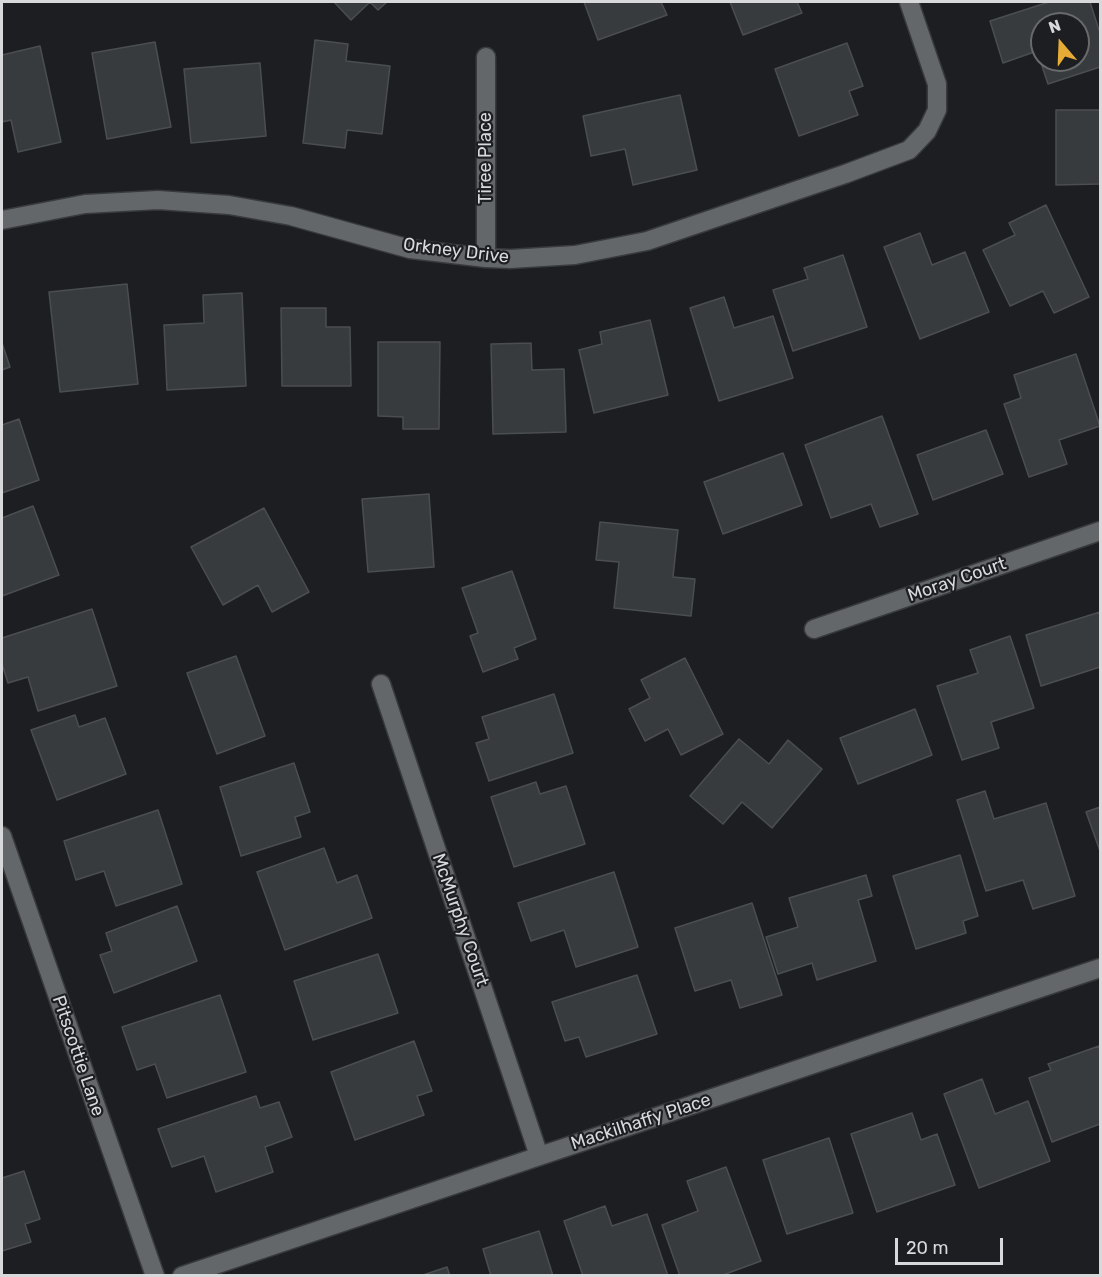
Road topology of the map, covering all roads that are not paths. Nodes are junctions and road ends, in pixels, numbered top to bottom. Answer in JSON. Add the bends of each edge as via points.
{"nodes":[{"id":1,"x":909,"y":2,"type":"edge"},
{"id":2,"x":486,"y":57,"type":"dead end"},
{"id":3,"x":2,"y":220,"type":"edge"},
{"id":4,"x":486,"y":258,"type":"junction"},
{"id":5,"x":1101,"y":531,"type":"edge"},
{"id":6,"x":814,"y":629,"type":"dead end"},
{"id":7,"x":381,"y":684,"type":"dead end"},
{"id":8,"x":2,"y":836,"type":"edge"},
{"id":9,"x":1101,"y":968,"type":"edge"},
{"id":10,"x":539,"y":1156,"type":"junction"},
{"id":11,"x":155,"y":1275,"type":"edge"},
{"id":12,"x":182,"y":1275,"type":"edge"}],
"edges":[{"from":1,"to":4,"type":"street","name":"Orkney Drive","via":[[937,84],[937,110],[927,131],[909,150],[647,241],[575,255]]},
{"from":2,"to":4,"type":"street","name":"Tiree Place"},
{"from":3,"to":4,"type":"street","name":"Orkney Drive","via":[[86,204],[158,200],[229,205],[291,216],[410,249]]},
{"from":5,"to":6,"type":"street","name":"Moray Court"},
{"from":7,"to":10,"type":"street","name":"McMurphy Court"},
{"from":8,"to":11,"type":"street","name":"Pitscottie Lane"},
{"from":9,"to":10,"type":"street","name":"Mackilhaffy Place"},
{"from":10,"to":12,"type":"street","name":"Mackilhaffy Place"}]}
